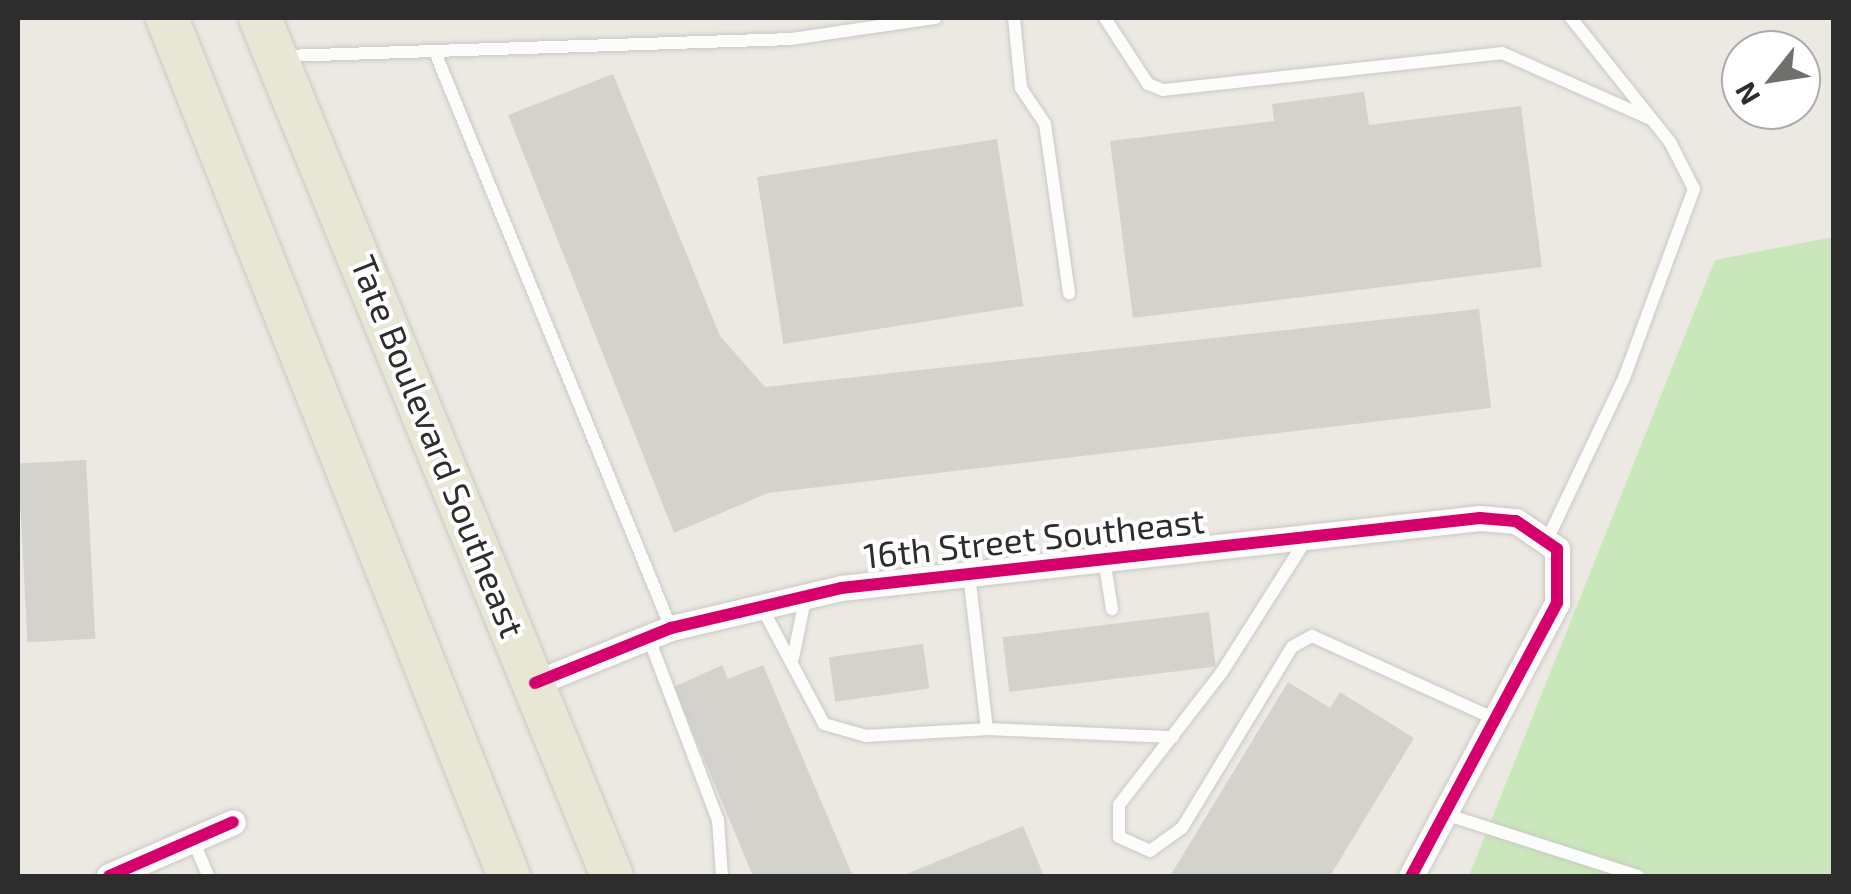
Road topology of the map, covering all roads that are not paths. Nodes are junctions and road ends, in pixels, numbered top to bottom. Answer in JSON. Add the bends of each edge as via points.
{"nodes":[{"id":1,"x":167,"y":18,"type":"edge"},
{"id":2,"x":935,"y":18,"type":"edge"},
{"id":3,"x":1014,"y":18,"type":"edge"},
{"id":4,"x":1105,"y":18,"type":"edge"},
{"id":5,"x":1571,"y":18,"type":"edge"},
{"id":6,"x":268,"y":37,"type":"edge"},
{"id":7,"x":437,"y":57,"type":"junction"},
{"id":8,"x":1651,"y":120,"type":"junction"},
{"id":9,"x":1070,"y":293,"type":"dead end"},
{"id":10,"x":1549,"y":536,"type":"junction"},
{"id":11,"x":1307,"y":537,"type":"junction"},
{"id":12,"x":1104,"y":559,"type":"junction"},
{"id":13,"x":970,"y":574,"type":"junction"},
{"id":14,"x":806,"y":594,"type":"junction"},
{"id":15,"x":760,"y":604,"type":"junction"},
{"id":16,"x":1112,"y":609,"type":"dead end"},
{"id":17,"x":660,"y":632,"type":"junction"},
{"id":18,"x":793,"y":658,"type":"junction"},
{"id":19,"x":536,"y":682,"type":"junction"},
{"id":20,"x":1495,"y":719,"type":"junction"},
{"id":21,"x":987,"y":729,"type":"junction"},
{"id":22,"x":1174,"y":737,"type":"junction"},
{"id":23,"x":1445,"y":814,"type":"junction"},
{"id":24,"x":233,"y":822,"type":"dead end"},
{"id":25,"x":193,"y":840,"type":"junction"},
{"id":26,"x":108,"y":876,"type":"edge"},
{"id":27,"x":208,"y":876,"type":"edge"},
{"id":28,"x":509,"y":876,"type":"edge"},
{"id":29,"x":612,"y":876,"type":"edge"},
{"id":30,"x":722,"y":876,"type":"edge"},
{"id":31,"x":1411,"y":876,"type":"edge"},
{"id":32,"x":1638,"y":876,"type":"edge"}],
"edges":[{"from":1,"to":28,"type":"main road"},
{"from":2,"to":7,"type":"lane","via":[[791,39]]},
{"from":3,"to":9,"type":"lane","via":[[1022,88],[1045,124]]},
{"from":4,"to":8,"type":"lane","via":[[1148,84],[1163,90],[1502,53]]},
{"from":5,"to":8,"type":"lane"},
{"from":6,"to":7,"type":"lane"},
{"from":6,"to":19,"type":"main road","name":"Tate Boulevard Southeast"},
{"from":7,"to":17,"type":"lane"},
{"from":8,"to":10,"type":"lane","via":[[1689,170],[1688,213],[1576,492]]},
{"from":10,"to":11,"type":"street","name":"16th Street Southeast","via":[[1480,518]]},
{"from":10,"to":20,"type":"street","via":[[1562,572],[1557,603]]},
{"from":11,"to":12,"type":"street","name":"16th Street Southeast"},
{"from":11,"to":22,"type":"lane"},
{"from":12,"to":13,"type":"street","name":"16th Street Southeast"},
{"from":12,"to":16,"type":"lane"},
{"from":13,"to":14,"type":"street","name":"16th Street Southeast"},
{"from":13,"to":21,"type":"lane"},
{"from":14,"to":15,"type":"street","name":"16th Street Southeast"},
{"from":14,"to":18,"type":"lane"},
{"from":15,"to":17,"type":"street","name":"16th Street Southeast"},
{"from":15,"to":18,"type":"lane"},
{"from":17,"to":19,"type":"street","name":"16th Street Southeast"},
{"from":17,"to":30,"type":"lane","via":[[718,820]]},
{"from":18,"to":21,"type":"lane","via":[[813,708],[843,733]]},
{"from":19,"to":29,"type":"main road","name":"Tate Boulevard Southeast"},
{"from":20,"to":22,"type":"lane","via":[[1312,636],[1292,647],[1182,828],[1150,851],[1134,850],[1119,837],[1119,805]]},
{"from":20,"to":23,"type":"street"},
{"from":21,"to":22,"type":"lane"},
{"from":23,"to":31,"type":"street"},
{"from":23,"to":32,"type":"lane"},
{"from":24,"to":25,"type":"street"},
{"from":25,"to":26,"type":"street"},
{"from":25,"to":27,"type":"lane"}]}
